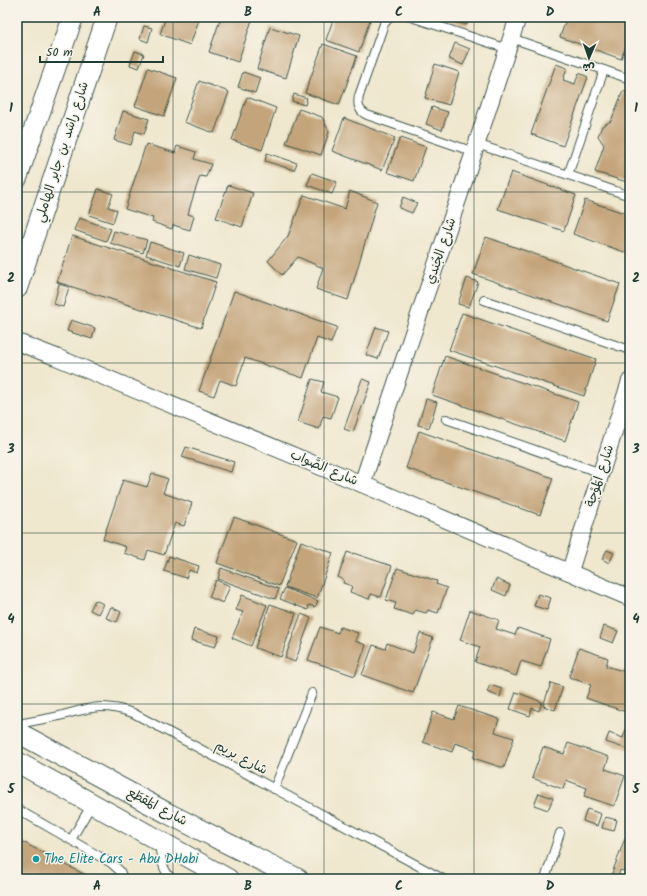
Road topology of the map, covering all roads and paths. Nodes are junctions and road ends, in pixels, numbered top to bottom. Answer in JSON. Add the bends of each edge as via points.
{"nodes":[{"id":1,"x":73,"y":17,"type":"edge"},
{"id":2,"x":107,"y":17,"type":"edge"},
{"id":3,"x":390,"y":17,"type":"edge"},
{"id":4,"x":411,"y":17,"type":"edge"},
{"id":5,"x":518,"y":17,"type":"edge"},
{"id":6,"x":510,"y":44,"type":"junction"},
{"id":7,"x":604,"y":70,"type":"junction"},
{"id":8,"x":630,"y":79,"type":"edge"},
{"id":9,"x":476,"y":148,"type":"junction"},
{"id":10,"x":568,"y":175,"type":"junction"},
{"id":11,"x":17,"y":178,"type":"edge"},
{"id":12,"x":630,"y":196,"type":"edge"},
{"id":13,"x":17,"y":288,"type":"edge"},
{"id":14,"x":484,"y":300,"type":"dead end"},
{"id":15,"x":17,"y":342,"type":"edge"},
{"id":16,"x":630,"y":350,"type":"edge"},
{"id":17,"x":630,"y":381,"type":"edge"},
{"id":18,"x":446,"y":419,"type":"dead end"},
{"id":19,"x":601,"y":473,"type":"junction"},
{"id":20,"x":362,"y":484,"type":"junction"},
{"id":21,"x":570,"y":571,"type":"junction"},
{"id":22,"x":630,"y":598,"type":"edge"},
{"id":23,"x":312,"y":693,"type":"dead end"},
{"id":24,"x":17,"y":724,"type":"edge"},
{"id":25,"x":17,"y":732,"type":"edge"},
{"id":26,"x":17,"y":762,"type":"edge"},
{"id":27,"x":274,"y":789,"type":"junction"},
{"id":28,"x":92,"y":804,"type":"junction"},
{"id":29,"x":17,"y":809,"type":"edge"},
{"id":30,"x":170,"y":814,"type":"junction"},
{"id":31,"x":560,"y":832,"type":"dead end"},
{"id":32,"x":71,"y":840,"type":"junction"},
{"id":33,"x":158,"y":841,"type":"junction"},
{"id":34,"x":183,"y":855,"type":"junction"},
{"id":35,"x":123,"y":879,"type":"edge"},
{"id":36,"x":172,"y":879,"type":"edge"},
{"id":37,"x":228,"y":879,"type":"edge"},
{"id":38,"x":273,"y":879,"type":"edge"},
{"id":39,"x":298,"y":879,"type":"edge"},
{"id":40,"x":443,"y":879,"type":"edge"},
{"id":41,"x":545,"y":879,"type":"edge"}],
"edges":[{"from":1,"to":11,"type":"street"},
{"from":2,"to":13,"type":"street","name":"شارع راشد بن جابر الهاملي"},
{"from":3,"to":9,"type":"lane","via":[[384,24],[359,96],[360,110],[368,115]]},
{"from":4,"to":6,"type":"lane"},
{"from":5,"to":6,"type":"street","name":"شارع الجُندي"},
{"from":6,"to":7,"type":"lane"},
{"from":6,"to":9,"type":"street","name":"شارع الجُندي"},
{"from":7,"to":8,"type":"lane"},
{"from":7,"to":10,"type":"lane"},
{"from":9,"to":10,"type":"lane"},
{"from":9,"to":20,"type":"street","name":"شارع الجُندي"},
{"from":10,"to":12,"type":"lane"},
{"from":14,"to":16,"type":"lane"},
{"from":15,"to":20,"type":"street","name":"شارع الصَّواب"},
{"from":17,"to":19,"type":"street","name":"شارع المَوْجة"},
{"from":18,"to":19,"type":"lane"},
{"from":19,"to":21,"type":"street","name":"شارع المَوْجة"},
{"from":20,"to":21,"type":"street","name":"شارع الصَّواب"},
{"from":21,"to":22,"type":"street","name":"شارع الصَّواب"},
{"from":23,"to":27,"type":"lane"},
{"from":24,"to":27,"type":"lane","name":"شارع بريم","via":[[94,706],[120,709],[133,713]]},
{"from":25,"to":30,"type":"street","name":"شارع المَقطَع"},
{"from":26,"to":28,"type":"street"},
{"from":27,"to":40,"type":"lane","name":"شارع بريم"},
{"from":28,"to":30,"type":"street","via":[[109,805],[151,827],[161,825]]},
{"from":28,"to":32,"type":"lane"},
{"from":28,"to":33,"type":"street"},
{"from":29,"to":32,"type":"lane"},
{"from":30,"to":39,"type":"street","name":"شارع المَقطَع"},
{"from":31,"to":41,"type":"lane"},
{"from":32,"to":35,"type":"lane","via":[[111,863],[120,870]]},
{"from":33,"to":34,"type":"street"},
{"from":33,"to":36,"type":"lane","via":[[163,867]]},
{"from":34,"to":37,"type":"street"},
{"from":34,"to":38,"type":"street","via":[[182,844],[192,838]]}]}
